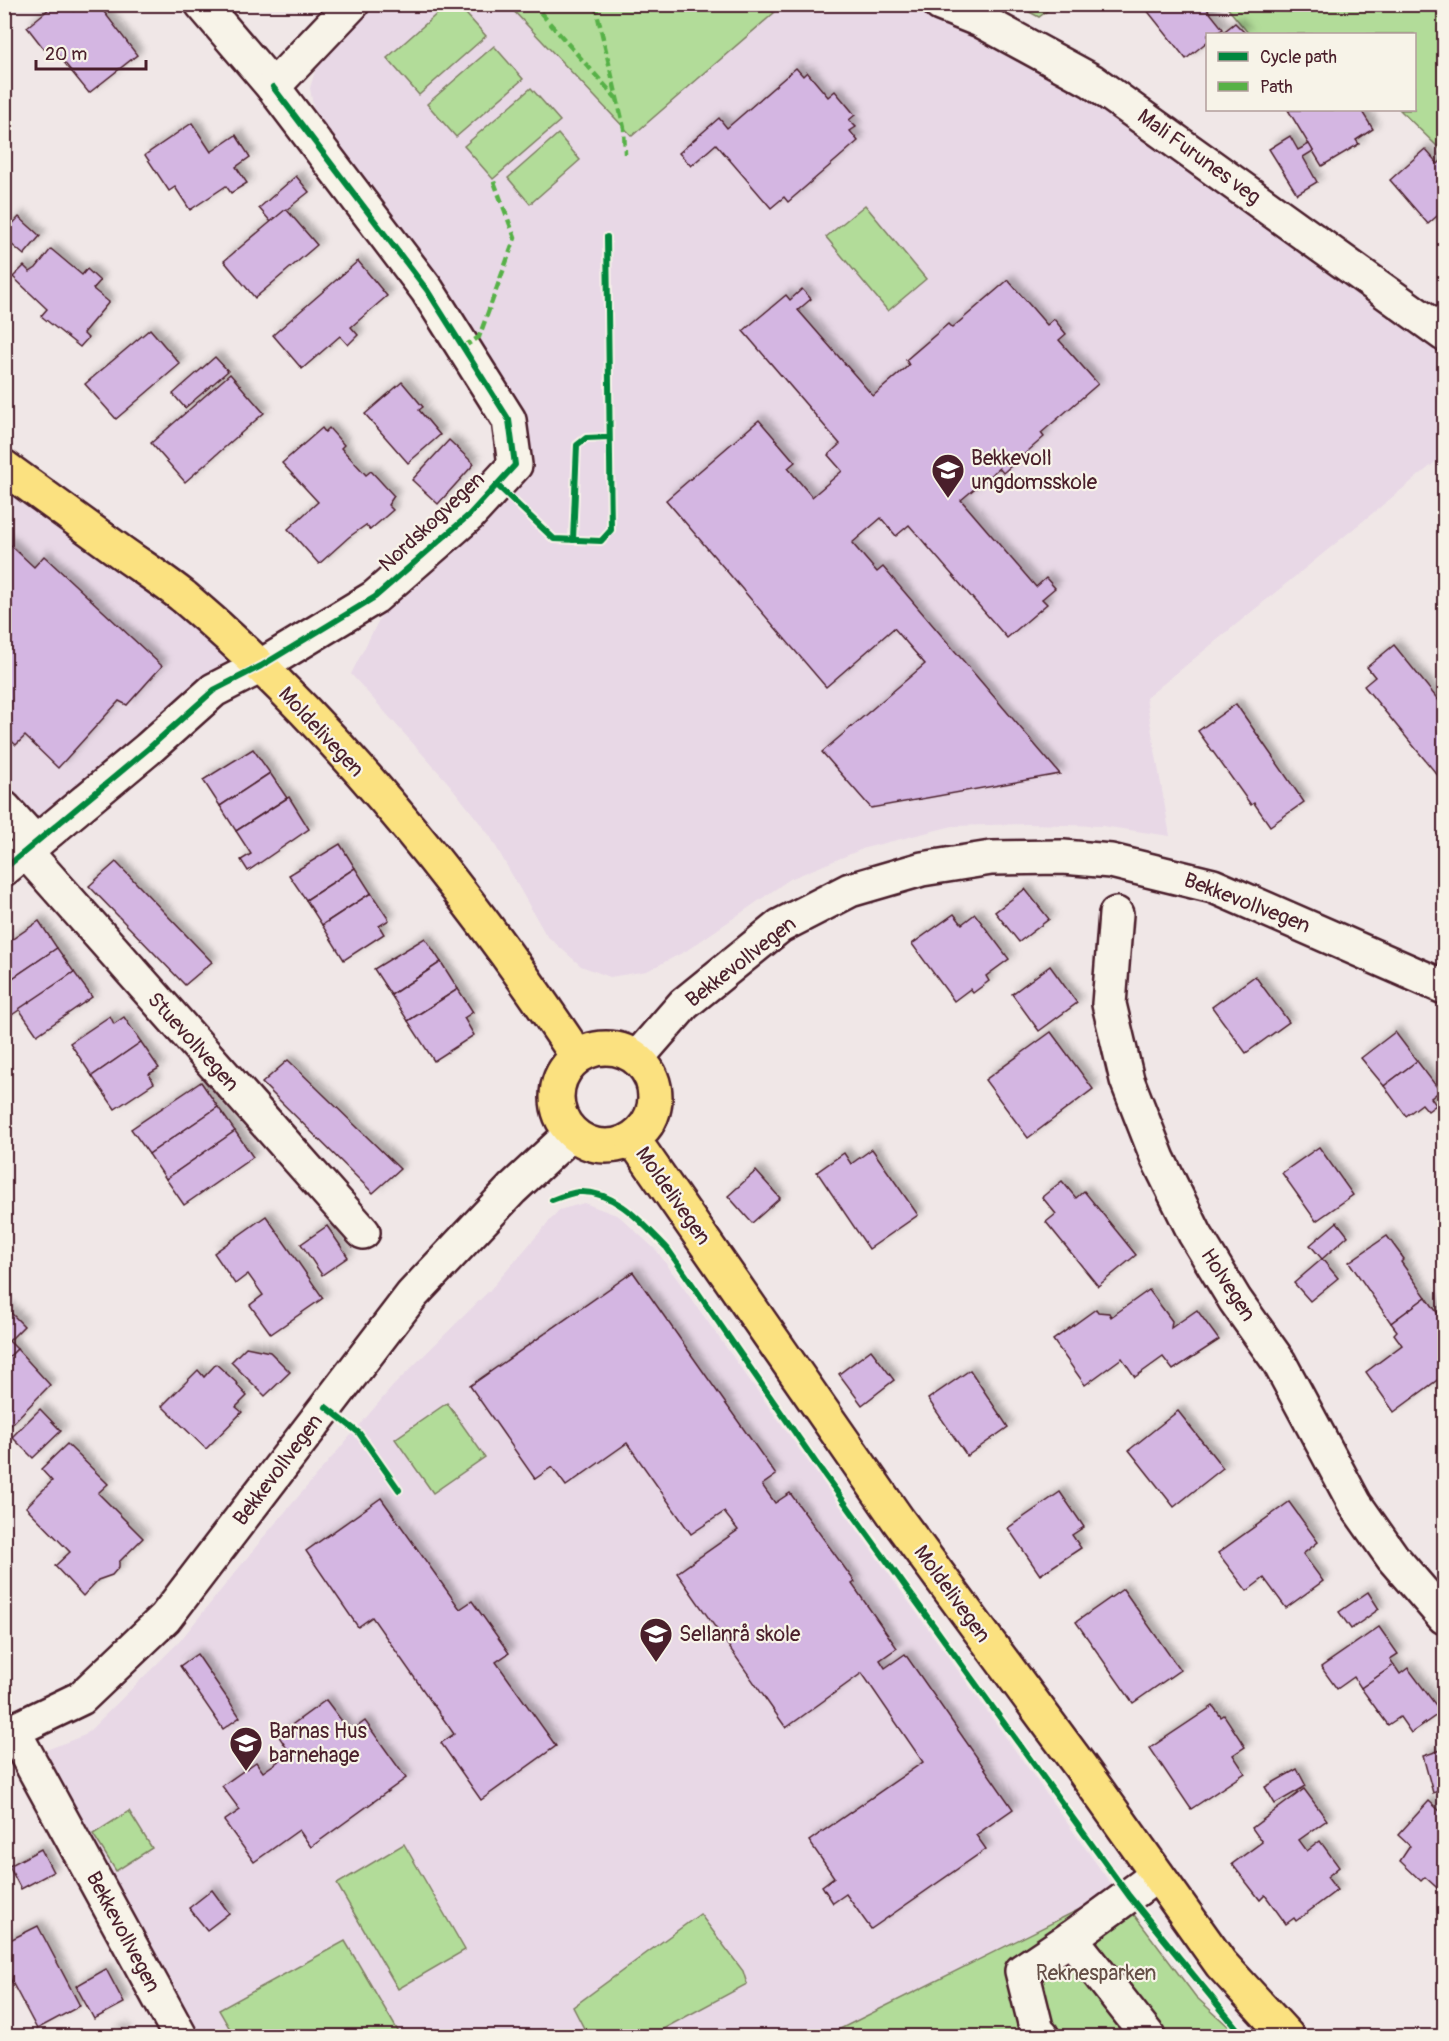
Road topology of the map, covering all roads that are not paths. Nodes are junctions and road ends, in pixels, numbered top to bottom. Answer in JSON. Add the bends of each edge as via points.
{"nodes":[{"id":1,"x":202,"y":4,"type":"edge"},
{"id":2,"x":352,"y":4,"type":"edge"},
{"id":3,"x":940,"y":4,"type":"edge"},
{"id":4,"x":273,"y":87,"type":"junction"},
{"id":5,"x":1444,"y":334,"type":"edge"},
{"id":6,"x":4,"y":467,"type":"edge"},
{"id":7,"x":261,"y":666,"type":"junction"},
{"id":8,"x":4,"y":808,"type":"edge"},
{"id":9,"x":22,"y":854,"type":"edge"},
{"id":10,"x":1116,"y":914,"type":"dead end"},
{"id":11,"x":1444,"y":987,"type":"edge"},
{"id":12,"x":577,"y":1056,"type":"junction"},
{"id":13,"x":637,"y":1058,"type":"junction"},
{"id":14,"x":572,"y":1133,"type":"junction"},
{"id":15,"x":633,"y":1138,"type":"junction"},
{"id":16,"x":363,"y":1232,"type":"dead end"},
{"id":17,"x":1444,"y":1617,"type":"edge"},
{"id":18,"x":9,"y":1733,"type":"edge"},
{"id":19,"x":1157,"y":1875,"type":"junction"},
{"id":20,"x":1071,"y":1938,"type":"junction"},
{"id":21,"x":180,"y":2037,"type":"edge"},
{"id":22,"x":1042,"y":2037,"type":"edge"},
{"id":23,"x":1148,"y":2037,"type":"edge"},
{"id":24,"x":1287,"y":2037,"type":"edge"}],
"edges":[{"from":1,"to":4,"type":"street"},
{"from":2,"to":4,"type":"street"},
{"from":3,"to":5,"type":"street","name":"Mali Furunes veg","via":[[980,20],[1092,81]]},
{"from":4,"to":7,"type":"street","name":"Nordskogvegen","via":[[427,290],[509,420],[515,465],[469,515],[375,597]]},
{"from":6,"to":7,"type":"main road","name":"Moldelivegen","via":[[182,596]]},
{"from":7,"to":9,"type":"street","name":"Nordskogvegen","via":[[214,690]]},
{"from":7,"to":12,"type":"main road","name":"Moldelivegen","via":[[427,851],[531,987]]},
{"from":8,"to":9,"type":"street","name":"Stuevollvegen"},
{"from":9,"to":16,"type":"street","name":"Stuevollvegen"},
{"from":10,"to":17,"type":"street","name":"Holvegen","via":[[1109,1004],[1127,1080],[1158,1159],[1195,1234],[1279,1362],[1355,1504],[1393,1558]]},
{"from":11,"to":13,"type":"street","name":"Bekkevollvegen","via":[[1213,886],[1111,861],[991,858],[922,869],[850,890],[780,926],[684,1004]]},
{"from":12,"to":13,"type":"main road","via":[[608,1047]]},
{"from":12,"to":14,"type":"main road","via":[[562,1072],[556,1093],[560,1115]]},
{"from":13,"to":15,"type":"main road","via":[[649,1072],[656,1090],[647,1126]]},
{"from":14,"to":15,"type":"main road","via":[[591,1144],[613,1146]]},
{"from":14,"to":18,"type":"street","name":"Bekkevollvegen","via":[[512,1189],[412,1295],[165,1618],[81,1698]]},
{"from":15,"to":19,"type":"main road","name":"Moldelivegen","via":[[898,1520]]},
{"from":18,"to":21,"type":"street","name":"Bekkevollvegen"},
{"from":19,"to":20,"type":"street"},
{"from":19,"to":24,"type":"main road","name":"Moldelivegen","via":[[1221,1964]]},
{"from":20,"to":22,"type":"street","via":[[1022,1971],[1037,2031]]},
{"from":20,"to":23,"type":"street"}]}
